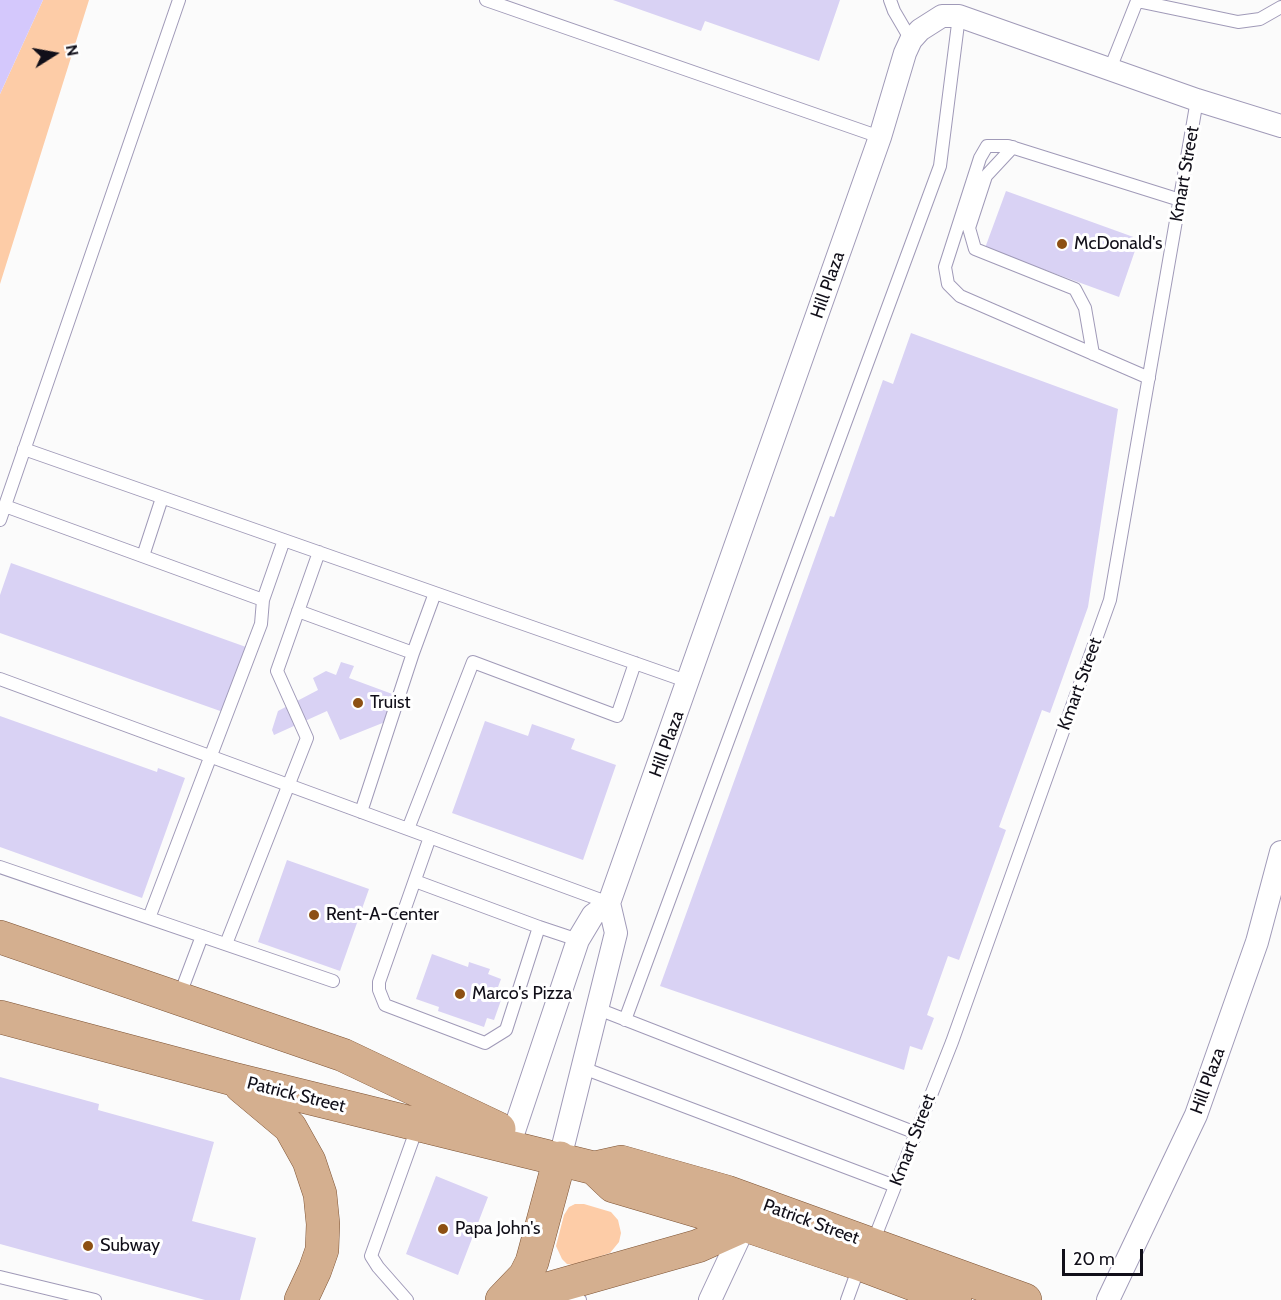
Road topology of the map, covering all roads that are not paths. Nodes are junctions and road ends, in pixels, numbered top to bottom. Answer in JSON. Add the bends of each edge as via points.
{"nodes":[{"id":1,"x":178,"y":0,"type":"edge"},
{"id":2,"x":486,"y":0,"type":"edge"},
{"id":3,"x":890,"y":0,"type":"edge"},
{"id":4,"x":1136,"y":0,"type":"edge"},
{"id":5,"x":1281,"y":7,"type":"edge"},
{"id":6,"x":948,"y":11,"type":"edge"},
{"id":7,"x":911,"y":40,"type":"junction"},
{"id":8,"x":1110,"y":69,"type":"junction"},
{"id":9,"x":1197,"y":100,"type":"junction"},
{"id":10,"x":1281,"y":126,"type":"edge"},
{"id":11,"x":880,"y":137,"type":"junction"},
{"id":12,"x":1013,"y":147,"type":"junction"},
{"id":13,"x":1180,"y":200,"type":"junction"},
{"id":14,"x":1093,"y":354,"type":"junction"},
{"id":15,"x":1149,"y":378,"type":"junction"},
{"id":16,"x":24,"y":449,"type":"junction"},
{"id":17,"x":162,"y":498,"type":"junction"},
{"id":18,"x":5,"y":506,"type":"junction"},
{"id":19,"x":0,"y":520,"type":"edge"},
{"id":20,"x":284,"y":540,"type":"junction"},
{"id":21,"x":318,"y":552,"type":"junction"},
{"id":22,"x":142,"y":556,"type":"junction"},
{"id":23,"x":435,"y":593,"type":"junction"},
{"id":24,"x":263,"y":600,"type":"junction"},
{"id":25,"x":298,"y":611,"type":"junction"},
{"id":26,"x":412,"y":653,"type":"junction"},
{"id":27,"x":635,"y":663,"type":"junction"},
{"id":28,"x":0,"y":679,"type":"edge"},
{"id":29,"x":689,"y":682,"type":"junction"},
{"id":30,"x":212,"y":757,"type":"junction"},
{"id":31,"x":287,"y":785,"type":"junction"},
{"id":32,"x":361,"y":812,"type":"junction"},
{"id":33,"x":408,"y":829,"type":"junction"},
{"id":34,"x":430,"y":837,"type":"junction"},
{"id":35,"x":1281,"y":852,"type":"edge"},
{"id":36,"x":0,"y":867,"type":"edge"},
{"id":37,"x":415,"y":881,"type":"junction"},
{"id":38,"x":609,"y":903,"type":"junction"},
{"id":39,"x":149,"y":918,"type":"junction"},
{"id":40,"x":539,"y":927,"type":"junction"},
{"id":41,"x":202,"y":936,"type":"junction"},
{"id":42,"x":0,"y":937,"type":"edge"},
{"id":43,"x":578,"y":940,"type":"junction"},
{"id":44,"x":226,"y":944,"type":"junction"},
{"id":45,"x":333,"y":981,"type":"dead end"},
{"id":46,"x":178,"y":998,"type":"junction"},
{"id":47,"x":598,"y":1009,"type":"junction"},
{"id":48,"x":0,"y":1017,"type":"edge"},
{"id":49,"x":625,"y":1020,"type":"junction"},
{"id":50,"x":583,"y":1068,"type":"junction"},
{"id":51,"x":233,"y":1079,"type":"junction"},
{"id":52,"x":418,"y":1124,"type":"junction"},
{"id":53,"x":916,"y":1133,"type":"junction"},
{"id":54,"x":511,"y":1141,"type":"junction"},
{"id":55,"x":560,"y":1158,"type":"junction"},
{"id":56,"x":594,"y":1168,"type":"junction"},
{"id":57,"x":896,"y":1186,"type":"junction"},
{"id":58,"x":745,"y":1225,"type":"junction"},
{"id":59,"x":866,"y":1254,"type":"junction"},
{"id":60,"x":0,"y":1277,"type":"edge"},
{"id":61,"x":14,"y":1281,"type":"junction"},
{"id":62,"x":0,"y":1285,"type":"edge"},
{"id":63,"x":547,"y":1289,"type":"junction"},
{"id":64,"x":913,"y":1293,"type":"edge"},
{"id":65,"x":95,"y":1300,"type":"edge"},
{"id":66,"x":301,"y":1300,"type":"edge"},
{"id":67,"x":407,"y":1300,"type":"edge"},
{"id":68,"x":502,"y":1300,"type":"edge"},
{"id":69,"x":508,"y":1300,"type":"edge"},
{"id":70,"x":580,"y":1300,"type":"edge"},
{"id":71,"x":710,"y":1300,"type":"edge"},
{"id":72,"x":848,"y":1300,"type":"edge"},
{"id":73,"x":955,"y":1300,"type":"edge"},
{"id":74,"x":1025,"y":1300,"type":"edge"},
{"id":75,"x":1108,"y":1300,"type":"edge"}],
"edges":[{"from":1,"to":16,"type":"lane"},
{"from":2,"to":11,"type":"lane"},
{"from":3,"to":7,"type":"lane"},
{"from":4,"to":5,"type":"lane","via":[[1238,22],[1260,19]]},
{"from":4,"to":8,"type":"lane"},
{"from":6,"to":7,"type":"street"},
{"from":6,"to":8,"type":"street"},
{"from":6,"to":49,"type":"lane","via":[[940,166]]},
{"from":7,"to":11,"type":"street","name":"Hill Plaza"},
{"from":8,"to":9,"type":"street"},
{"from":9,"to":10,"type":"street"},
{"from":9,"to":13,"type":"lane","name":"Kmart Street"},
{"from":11,"to":29,"type":"street","name":"Hill Plaza"},
{"from":12,"to":13,"type":"lane"},
{"from":12,"to":14,"type":"lane","via":[[986,176],[969,228],[975,249],[1075,289],[1085,308]]},
{"from":12,"to":14,"type":"lane","via":[[987,146],[980,158],[945,267],[948,284],[960,296]]},
{"from":13,"to":15,"type":"lane","name":"Kmart Street"},
{"from":14,"to":15,"type":"lane"},
{"from":15,"to":53,"type":"lane","name":"Kmart Street","via":[[1110,600]]},
{"from":16,"to":17,"type":"lane"},
{"from":16,"to":18,"type":"lane"},
{"from":17,"to":20,"type":"lane"},
{"from":17,"to":22,"type":"lane"},
{"from":18,"to":19,"type":"lane"},
{"from":18,"to":22,"type":"lane"},
{"from":20,"to":21,"type":"lane"},
{"from":20,"to":24,"type":"lane"},
{"from":21,"to":23,"type":"lane"},
{"from":21,"to":25,"type":"lane"},
{"from":22,"to":24,"type":"lane"},
{"from":23,"to":26,"type":"lane"},
{"from":23,"to":27,"type":"lane"},
{"from":24,"to":30,"type":"lane","via":[[261,624]]},
{"from":25,"to":26,"type":"lane"},
{"from":25,"to":31,"type":"lane","via":[[278,670],[307,738]]},
{"from":26,"to":32,"type":"lane"},
{"from":27,"to":29,"type":"lane"},
{"from":27,"to":33,"type":"lane","via":[[617,716],[473,662]]},
{"from":28,"to":30,"type":"lane"},
{"from":29,"to":38,"type":"street","name":"Hill Plaza"},
{"from":30,"to":31,"type":"lane"},
{"from":30,"to":39,"type":"lane"},
{"from":31,"to":32,"type":"lane"},
{"from":31,"to":44,"type":"lane"},
{"from":32,"to":33,"type":"lane"},
{"from":33,"to":34,"type":"lane"},
{"from":34,"to":37,"type":"lane"},
{"from":34,"to":38,"type":"lane"},
{"from":35,"to":75,"type":"street","name":"Hill Plaza","via":[[1257,942],[1196,1115]]},
{"from":36,"to":39,"type":"lane"},
{"from":37,"to":40,"type":"lane"},
{"from":37,"to":40,"type":"lane","via":[[379,982],[385,1005],[485,1043],[506,1030]]},
{"from":38,"to":43,"type":"street","name":"Hill Plaza","via":[[593,915]]},
{"from":38,"to":47,"type":"street","via":[[616,933]]},
{"from":39,"to":41,"type":"lane"},
{"from":40,"to":43,"type":"lane"},
{"from":41,"to":44,"type":"lane"},
{"from":41,"to":46,"type":"lane"},
{"from":42,"to":46,"type":"main road"},
{"from":43,"to":54,"type":"street","name":"Hill Plaza"},
{"from":44,"to":45,"type":"lane"},
{"from":46,"to":54,"type":"main road","via":[[343,1055]]},
{"from":47,"to":49,"type":"lane"},
{"from":47,"to":50,"type":"street"},
{"from":48,"to":51,"type":"main road","name":"Patrick Street"},
{"from":49,"to":53,"type":"lane"},
{"from":50,"to":55,"type":"street"},
{"from":50,"to":57,"type":"lane"},
{"from":51,"to":52,"type":"main road","name":"Patrick Street"},
{"from":51,"to":66,"type":"main road","via":[[290,1127],[309,1161],[320,1194],[322,1250]]},
{"from":52,"to":54,"type":"main road","name":"Patrick Street"},
{"from":52,"to":67,"type":"lane","via":[[372,1256]]},
{"from":53,"to":57,"type":"lane","name":"Kmart Street"},
{"from":54,"to":55,"type":"main road","name":"Patrick Street"},
{"from":55,"to":56,"type":"main road","name":"Patrick Street"},
{"from":55,"to":68,"type":"main road","via":[[532,1262],[525,1276]]},
{"from":56,"to":58,"type":"main road","name":"Patrick Street","via":[[613,1186]]},
{"from":56,"to":59,"type":"main road","name":"Patrick Street","via":[[621,1161],[727,1191]]},
{"from":57,"to":59,"type":"lane","name":"Kmart Street"},
{"from":58,"to":59,"type":"main road","name":"Patrick Street"},
{"from":58,"to":63,"type":"main road","via":[[698,1246]]},
{"from":58,"to":71,"type":"street"},
{"from":59,"to":64,"type":"main road","name":"Patrick Street"},
{"from":59,"to":72,"type":"lane","name":"Kmart Street"},
{"from":59,"to":74,"type":"main road","name":"Patrick Street"},
{"from":60,"to":61,"type":"lane"},
{"from":61,"to":62,"type":"lane"},
{"from":61,"to":65,"type":"lane"},
{"from":63,"to":69,"type":"main road"},
{"from":63,"to":70,"type":"lane"},
{"from":64,"to":73,"type":"main road","name":"Patrick Street"}]}
